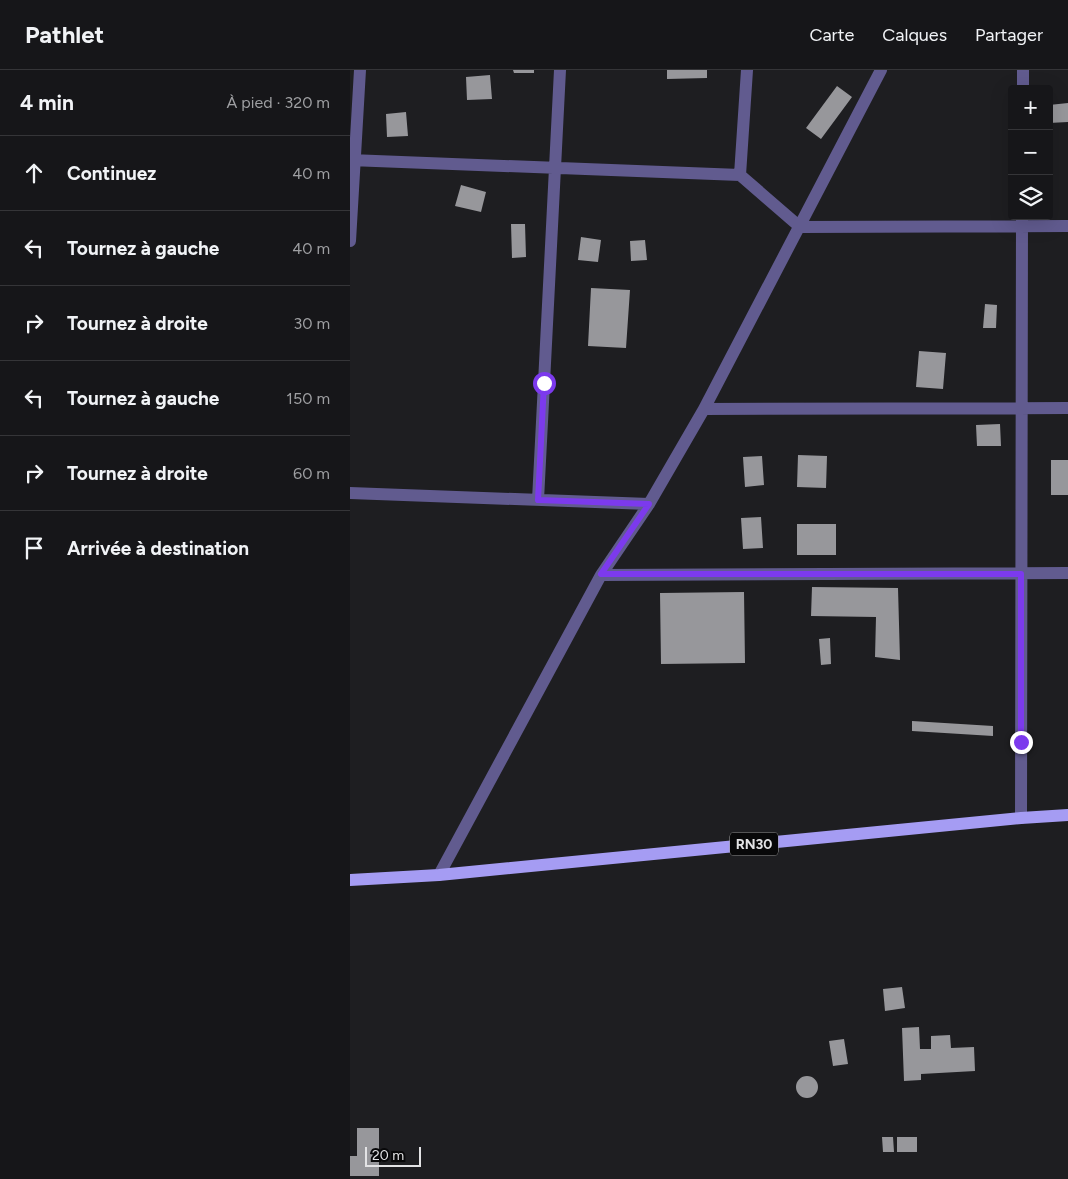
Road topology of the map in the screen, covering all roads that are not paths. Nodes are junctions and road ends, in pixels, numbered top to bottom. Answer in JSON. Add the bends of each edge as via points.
{"nodes":[{"id":1,"x":360,"y":70,"type":"edge"},
{"id":2,"x":560,"y":70,"type":"edge"},
{"id":3,"x":747,"y":70,"type":"edge"},
{"id":4,"x":881,"y":70,"type":"edge"},
{"id":5,"x":1023,"y":70,"type":"edge"},
{"id":6,"x":1023,"y":85,"type":"edge"},
{"id":7,"x":352,"y":160,"type":"edge"},
{"id":8,"x":555,"y":168,"type":"junction"},
{"id":9,"x":740,"y":175,"type":"junction"},
{"id":10,"x":1022,"y":221,"type":"edge"},
{"id":11,"x":1068,"y":226,"type":"edge"},
{"id":12,"x":800,"y":227,"type":"junction"},
{"id":13,"x":350,"y":240,"type":"edge"},
{"id":14,"x":1022,"y":408,"type":"junction"},
{"id":15,"x":1068,"y":408,"type":"edge"},
{"id":16,"x":704,"y":409,"type":"junction"},
{"id":17,"x":350,"y":493,"type":"edge"},
{"id":18,"x":538,"y":500,"type":"junction"},
{"id":19,"x":649,"y":504,"type":"junction"},
{"id":20,"x":601,"y":574,"type":"junction"},
{"id":21,"x":1021,"y":574,"type":"junction"},
{"id":22,"x":1068,"y":574,"type":"edge"},
{"id":23,"x":1068,"y":815,"type":"edge"},
{"id":24,"x":1021,"y":818,"type":"junction"},
{"id":25,"x":439,"y":875,"type":"junction"},
{"id":26,"x":350,"y":880,"type":"edge"}],
"edges":[{"from":1,"to":7,"type":"street"},
{"from":2,"to":8,"type":"street"},
{"from":3,"to":9,"type":"street"},
{"from":4,"to":12,"type":"street"},
{"from":5,"to":6,"type":"street"},
{"from":7,"to":8,"type":"street"},
{"from":7,"to":13,"type":"street"},
{"from":8,"to":9,"type":"street"},
{"from":8,"to":18,"type":"street"},
{"from":9,"to":12,"type":"street"},
{"from":10,"to":11,"type":"street"},
{"from":10,"to":12,"type":"street"},
{"from":10,"to":14,"type":"street"},
{"from":12,"to":16,"type":"street"},
{"from":14,"to":15,"type":"street"},
{"from":14,"to":16,"type":"street"},
{"from":14,"to":21,"type":"street"},
{"from":16,"to":19,"type":"street"},
{"from":17,"to":18,"type":"street"},
{"from":18,"to":19,"type":"street"},
{"from":19,"to":20,"type":"street"},
{"from":20,"to":21,"type":"street"},
{"from":20,"to":25,"type":"street"},
{"from":21,"to":22,"type":"street"},
{"from":21,"to":24,"type":"street"},
{"from":23,"to":24,"type":"main road","number":"RN30"},
{"from":24,"to":25,"type":"main road","number":"RN30"},
{"from":25,"to":26,"type":"main road","number":"RN30"}]}
